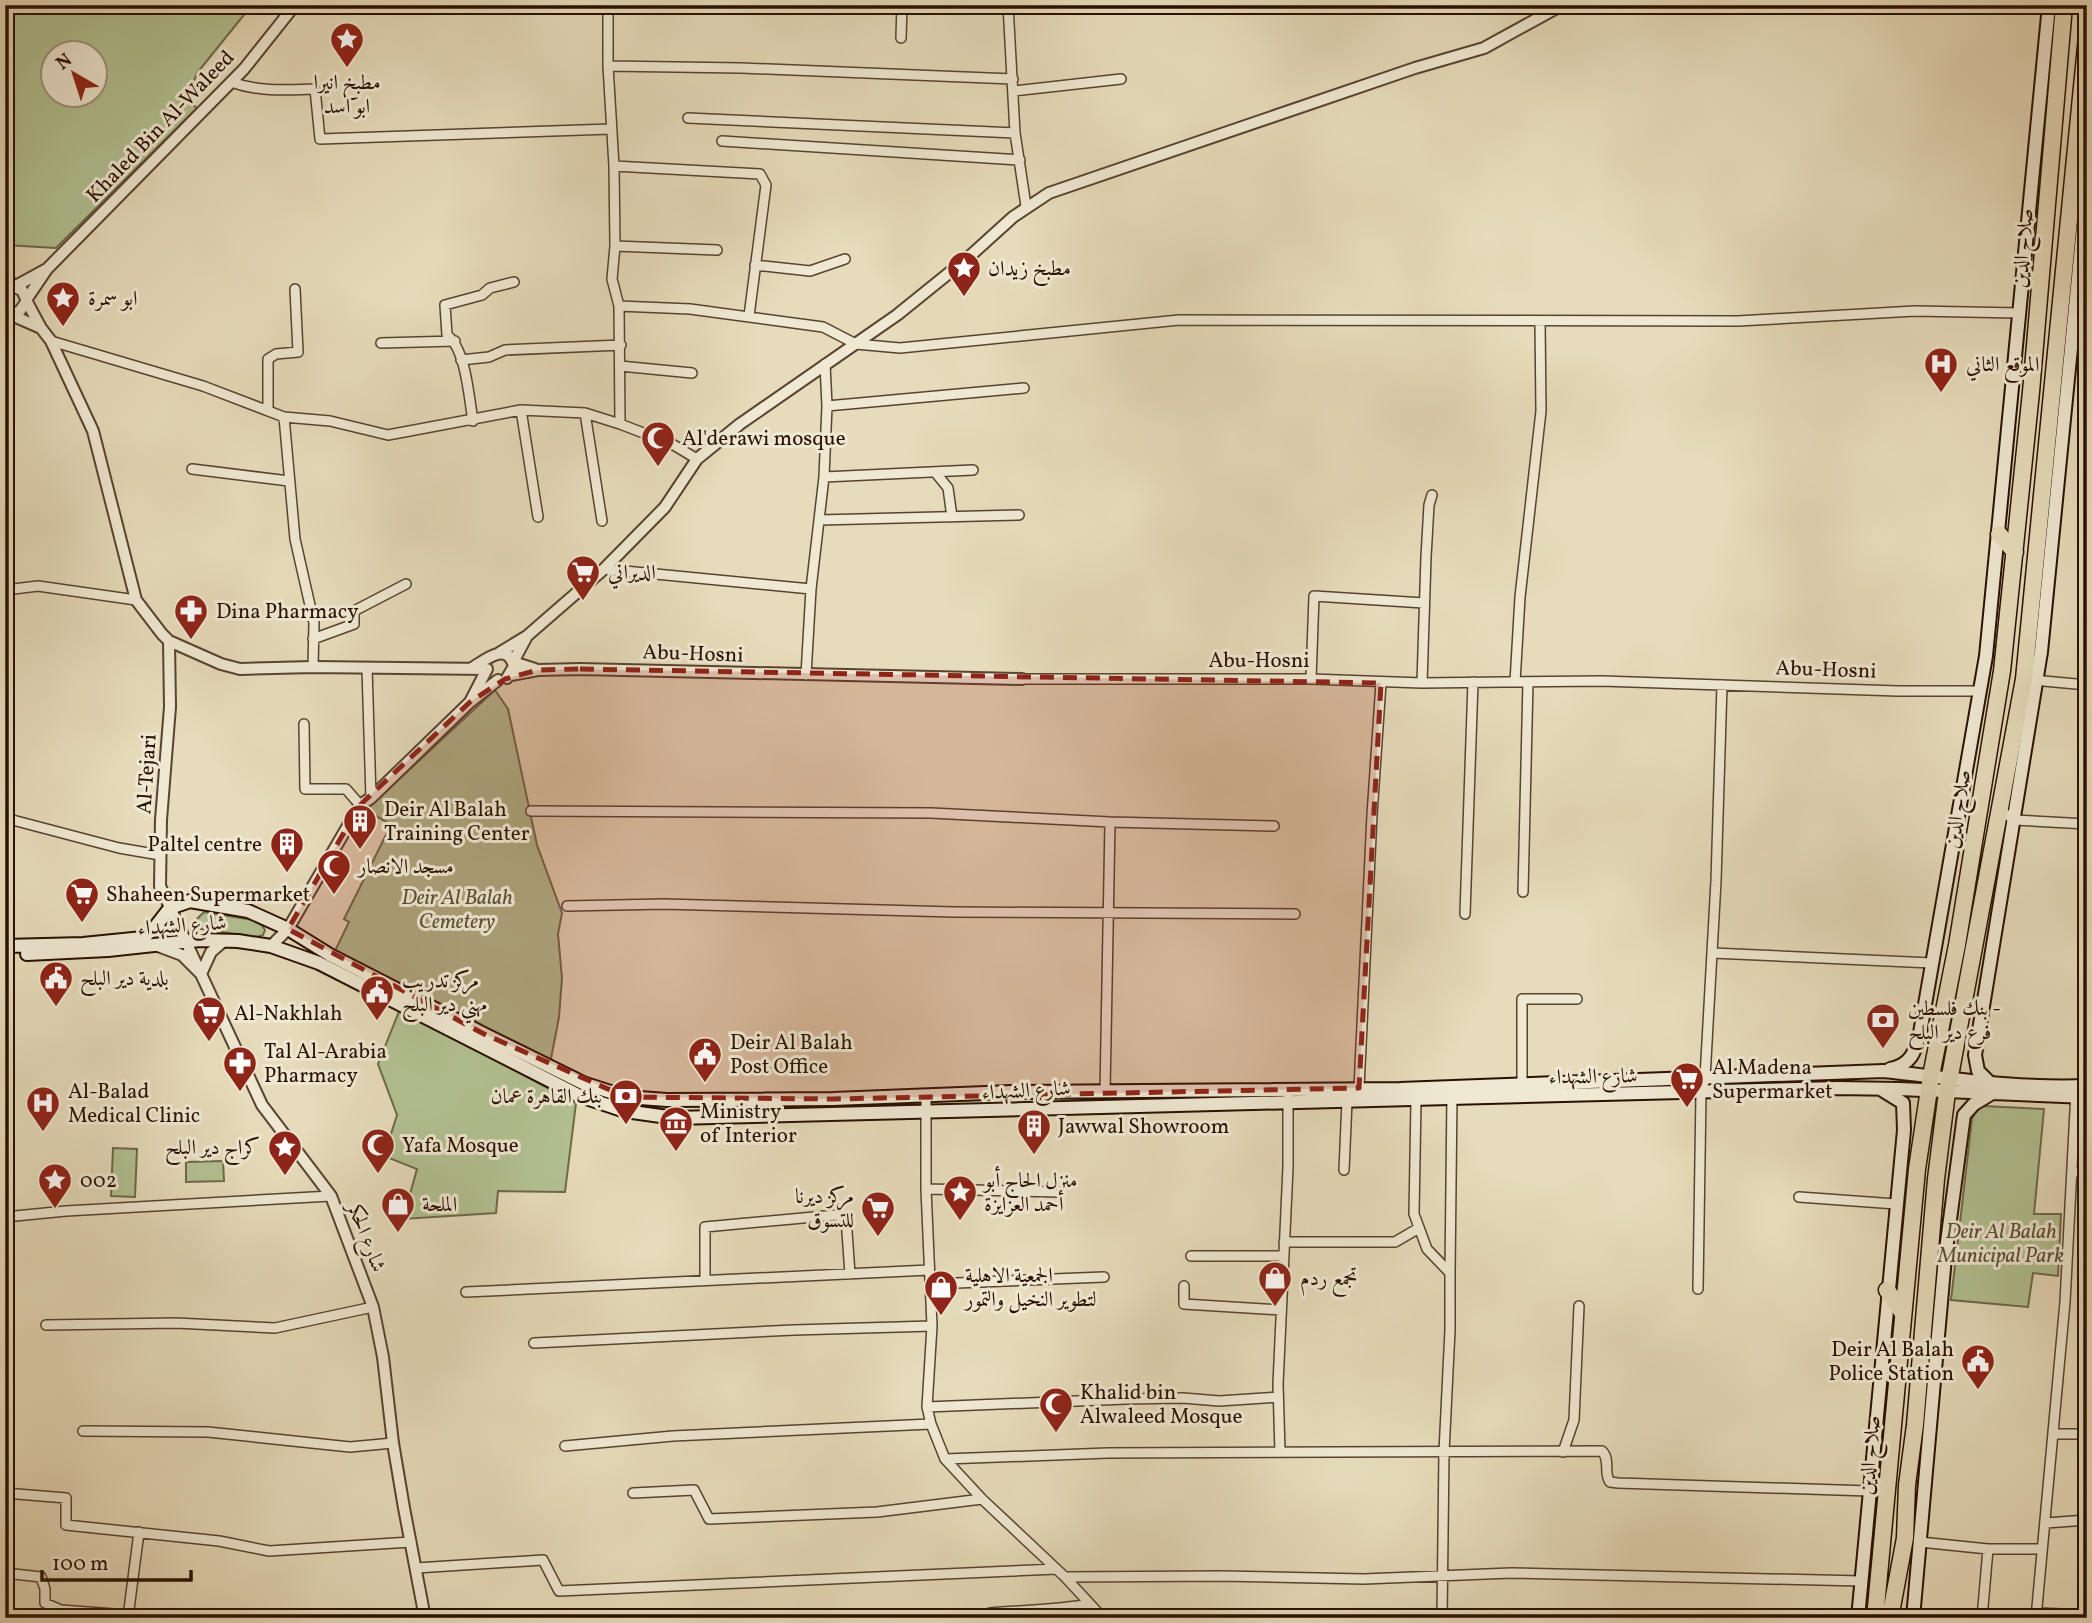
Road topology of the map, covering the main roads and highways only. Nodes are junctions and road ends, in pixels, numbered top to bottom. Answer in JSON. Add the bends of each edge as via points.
{"nodes":[{"id":1,"x":2049,"y":5,"type":"edge"},
{"id":2,"x":2064,"y":5,"type":"edge"},
{"id":3,"x":2087,"y":36,"type":"edge"},
{"id":4,"x":2081,"y":156,"type":"edge"},
{"id":5,"x":2087,"y":186,"type":"edge"},
{"id":6,"x":2081,"y":307,"type":"edge"},
{"id":7,"x":1999,"y":534,"type":"junction"},
{"id":8,"x":2015,"y":552,"type":"junction"},
{"id":9,"x":2031,"y":680,"type":"junction"},
{"id":10,"x":2008,"y":816,"type":"junction"},
{"id":11,"x":5,"y":946,"type":"edge"},
{"id":12,"x":5,"y":954,"type":"edge"},
{"id":13,"x":1883,"y":1071,"type":"junction"},
{"id":14,"x":1930,"y":1083,"type":"junction"},
{"id":15,"x":1948,"y":1085,"type":"junction"},
{"id":16,"x":1879,"y":1088,"type":"junction"},
{"id":17,"x":1991,"y":1088,"type":"junction"},
{"id":18,"x":2081,"y":1092,"type":"edge"},
{"id":19,"x":1452,"y":1093,"type":"junction"},
{"id":20,"x":1288,"y":1096,"type":"junction"},
{"id":21,"x":1887,"y":1290,"type":"junction"},
{"id":22,"x":1902,"y":1312,"type":"junction"},
{"id":23,"x":1857,"y":1618,"type":"edge"},
{"id":24,"x":1875,"y":1618,"type":"edge"},
{"id":25,"x":1890,"y":1618,"type":"edge"},
{"id":26,"x":1913,"y":1618,"type":"edge"}],
"edges":[{"from":1,"to":7,"type":"main road"},
{"from":2,"to":8,"type":"highway","name":"صلاح الدين"},
{"from":3,"to":4,"type":"highway","name":"صلاح الدين"},
{"from":4,"to":9,"type":"highway","name":"صلاح الدين"},
{"from":5,"to":6,"type":"main road"},
{"from":6,"to":9,"type":"main road"},
{"from":7,"to":8,"type":"highway"},
{"from":7,"to":13,"type":"main road","via":[[1980,691],[1926,1009],[1914,1053],[1901,1067]]},
{"from":8,"to":14,"type":"highway","name":"صلاح الدين","via":[[2002,671]]},
{"from":9,"to":10,"type":"highway","name":"صلاح الدين"},
{"from":10,"to":15,"type":"highway","name":"صلاح الدين"},
{"from":10,"to":17,"type":"main road","via":[[1975,1055],[1978,1071]]},
{"from":11,"to":20,"type":"main road","name":"شارع الشهداء","via":[[143,938],[170,908],[197,900],[248,911],[496,1041],[583,1083],[626,1097],[747,1100],[1011,1092]]},
{"from":12,"to":20,"type":"main road","name":"شارع الشهداء","via":[[186,940],[271,946],[319,963],[580,1096],[625,1111],[675,1118],[927,1113]]},
{"from":13,"to":14,"type":"main road","name":"شارع الشهداء"},
{"from":13,"to":19,"type":"main road","name":"شارع الشهداء","via":[[1522,1084]]},
{"from":14,"to":15,"type":"main road"},
{"from":14,"to":16,"type":"main road","name":"شارع الشهداء"},
{"from":14,"to":22,"type":"highway","name":"صلاح الدين"},
{"from":15,"to":17,"type":"main road"},
{"from":15,"to":25,"type":"highway","name":"صلاح الدين","via":[[1905,1538]]},
{"from":16,"to":19,"type":"main road","name":"شارع الشهداء"},
{"from":16,"to":21,"type":"main road","via":[[1904,1107]]},
{"from":17,"to":18,"type":"main road"},
{"from":17,"to":26,"type":"main road","via":[[1964,1115],[1945,1257]]},
{"from":19,"to":20,"type":"main road","name":"شارع الشهداء","via":[[1359,1088]]},
{"from":19,"to":20,"type":"main road","name":"شارع الشهداء","via":[[1416,1100]]},
{"from":21,"to":22,"type":"highway"},
{"from":21,"to":23,"type":"main road"},
{"from":22,"to":24,"type":"highway","name":"صلاح الدين"}]}
